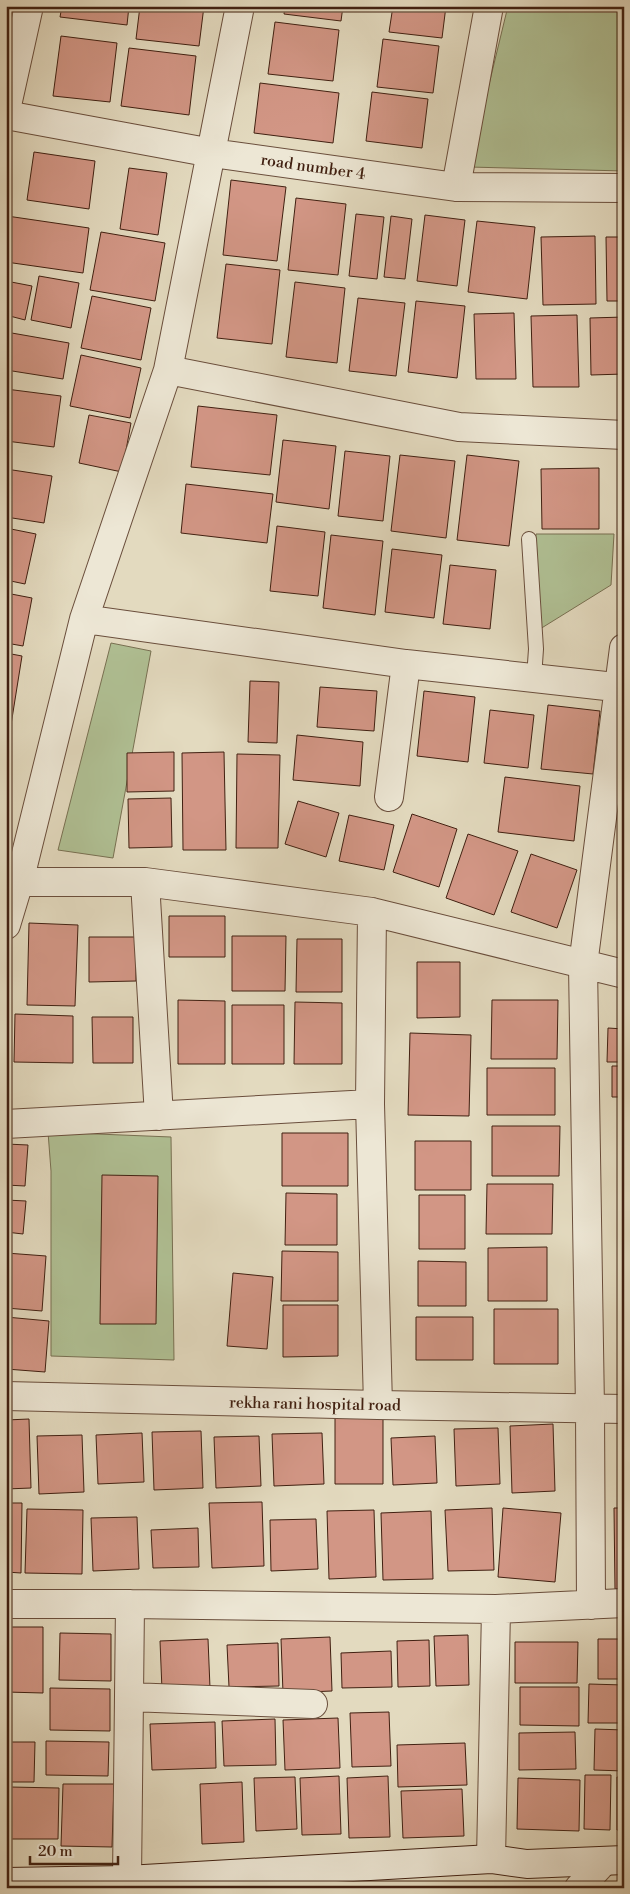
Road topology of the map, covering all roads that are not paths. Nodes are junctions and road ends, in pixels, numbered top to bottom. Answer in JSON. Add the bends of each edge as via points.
{"nodes":[{"id":1,"x":29,"y":6,"type":"edge"},
{"id":2,"x":240,"y":6,"type":"edge"},
{"id":3,"x":489,"y":6,"type":"edge"},
{"id":4,"x":6,"y":110,"type":"edge"},
{"id":5,"x":6,"y":115,"type":"edge"},
{"id":6,"x":212,"y":153,"type":"junction"},
{"id":7,"x":456,"y":187,"type":"junction"},
{"id":8,"x":624,"y":188,"type":"edge"},
{"id":9,"x":168,"y":370,"type":"junction"},
{"id":10,"x":624,"y":435,"type":"edge"},
{"id":11,"x":530,"y":539,"type":"dead end"},
{"id":12,"x":84,"y":619,"type":"junction"},
{"id":13,"x":624,"y":648,"type":"edge"},
{"id":14,"x":406,"y":664,"type":"junction"},
{"id":15,"x":534,"y":678,"type":"junction"},
{"id":16,"x":622,"y":688,"type":"edge"},
{"id":17,"x":389,"y":797,"type":"dead end"},
{"id":18,"x":13,"y":881,"type":"edge"},
{"id":19,"x":145,"y":882,"type":"junction"},
{"id":20,"x":372,"y":912,"type":"junction"},
{"id":21,"x":6,"y":925,"type":"edge"},
{"id":22,"x":583,"y":965,"type":"junction"},
{"id":23,"x":624,"y":974,"type":"edge"},
{"id":24,"x":370,"y":1104,"type":"junction"},
{"id":25,"x":159,"y":1116,"type":"junction"},
{"id":26,"x":6,"y":1124,"type":"edge"},
{"id":27,"x":6,"y":1396,"type":"edge"},
{"id":28,"x":378,"y":1405,"type":"junction"},
{"id":29,"x":590,"y":1409,"type":"junction"},
{"id":30,"x":624,"y":1409,"type":"edge"},
{"id":31,"x":624,"y":1603,"type":"edge"},
{"id":32,"x":6,"y":1604,"type":"edge"},
{"id":33,"x":130,"y":1604,"type":"junction"},
{"id":34,"x":591,"y":1605,"type":"junction"},
{"id":35,"x":496,"y":1609,"type":"junction"},
{"id":36,"x":129,"y":1697,"type":"junction"},
{"id":37,"x":313,"y":1704,"type":"dead end"},
{"id":38,"x":491,"y":1859,"type":"junction"},
{"id":39,"x":614,"y":1860,"type":"edge"},
{"id":40,"x":127,"y":1880,"type":"junction"},
{"id":41,"x":6,"y":1882,"type":"edge"},
{"id":42,"x":99,"y":1884,"type":"edge"},
{"id":43,"x":579,"y":1888,"type":"edge"}],
"edges":[{"from":1,"to":4,"type":"street"},
{"from":2,"to":6,"type":"street"},
{"from":3,"to":7,"type":"street"},
{"from":5,"to":6,"type":"street","name":"road number 4"},
{"from":6,"to":7,"type":"street","name":"road number 4"},
{"from":6,"to":9,"type":"street"},
{"from":7,"to":8,"type":"street","name":"road number 4"},
{"from":9,"to":10,"type":"street","via":[[459,426]]},
{"from":9,"to":12,"type":"street"},
{"from":11,"to":15,"type":"lane","via":[[536,649]]},
{"from":12,"to":14,"type":"street"},
{"from":12,"to":18,"type":"street"},
{"from":13,"to":16,"type":"street"},
{"from":14,"to":15,"type":"street"},
{"from":14,"to":17,"type":"street"},
{"from":15,"to":16,"type":"street"},
{"from":16,"to":22,"type":"street"},
{"from":18,"to":19,"type":"street"},
{"from":18,"to":21,"type":"street"},
{"from":19,"to":20,"type":"street"},
{"from":19,"to":25,"type":"street"},
{"from":20,"to":22,"type":"street"},
{"from":20,"to":24,"type":"street"},
{"from":22,"to":23,"type":"street"},
{"from":22,"to":29,"type":"street"},
{"from":24,"to":25,"type":"street"},
{"from":24,"to":28,"type":"street"},
{"from":25,"to":26,"type":"street"},
{"from":27,"to":28,"type":"street","name":"rekha rani hospital road"},
{"from":28,"to":29,"type":"street","name":"rekha rani hospital road"},
{"from":29,"to":30,"type":"street","name":"rekha rani hospital road"},
{"from":29,"to":34,"type":"street"},
{"from":31,"to":34,"type":"street"},
{"from":32,"to":33,"type":"street"},
{"from":33,"to":35,"type":"street"},
{"from":33,"to":36,"type":"street"},
{"from":34,"to":35,"type":"street"},
{"from":35,"to":38,"type":"street"},
{"from":36,"to":37,"type":"street"},
{"from":36,"to":40,"type":"street"},
{"from":38,"to":39,"type":"street","via":[[527,1864]]},
{"from":38,"to":40,"type":"street"},
{"from":39,"to":43,"type":"street"},
{"from":40,"to":42,"type":"street"},
{"from":41,"to":42,"type":"street"}]}
